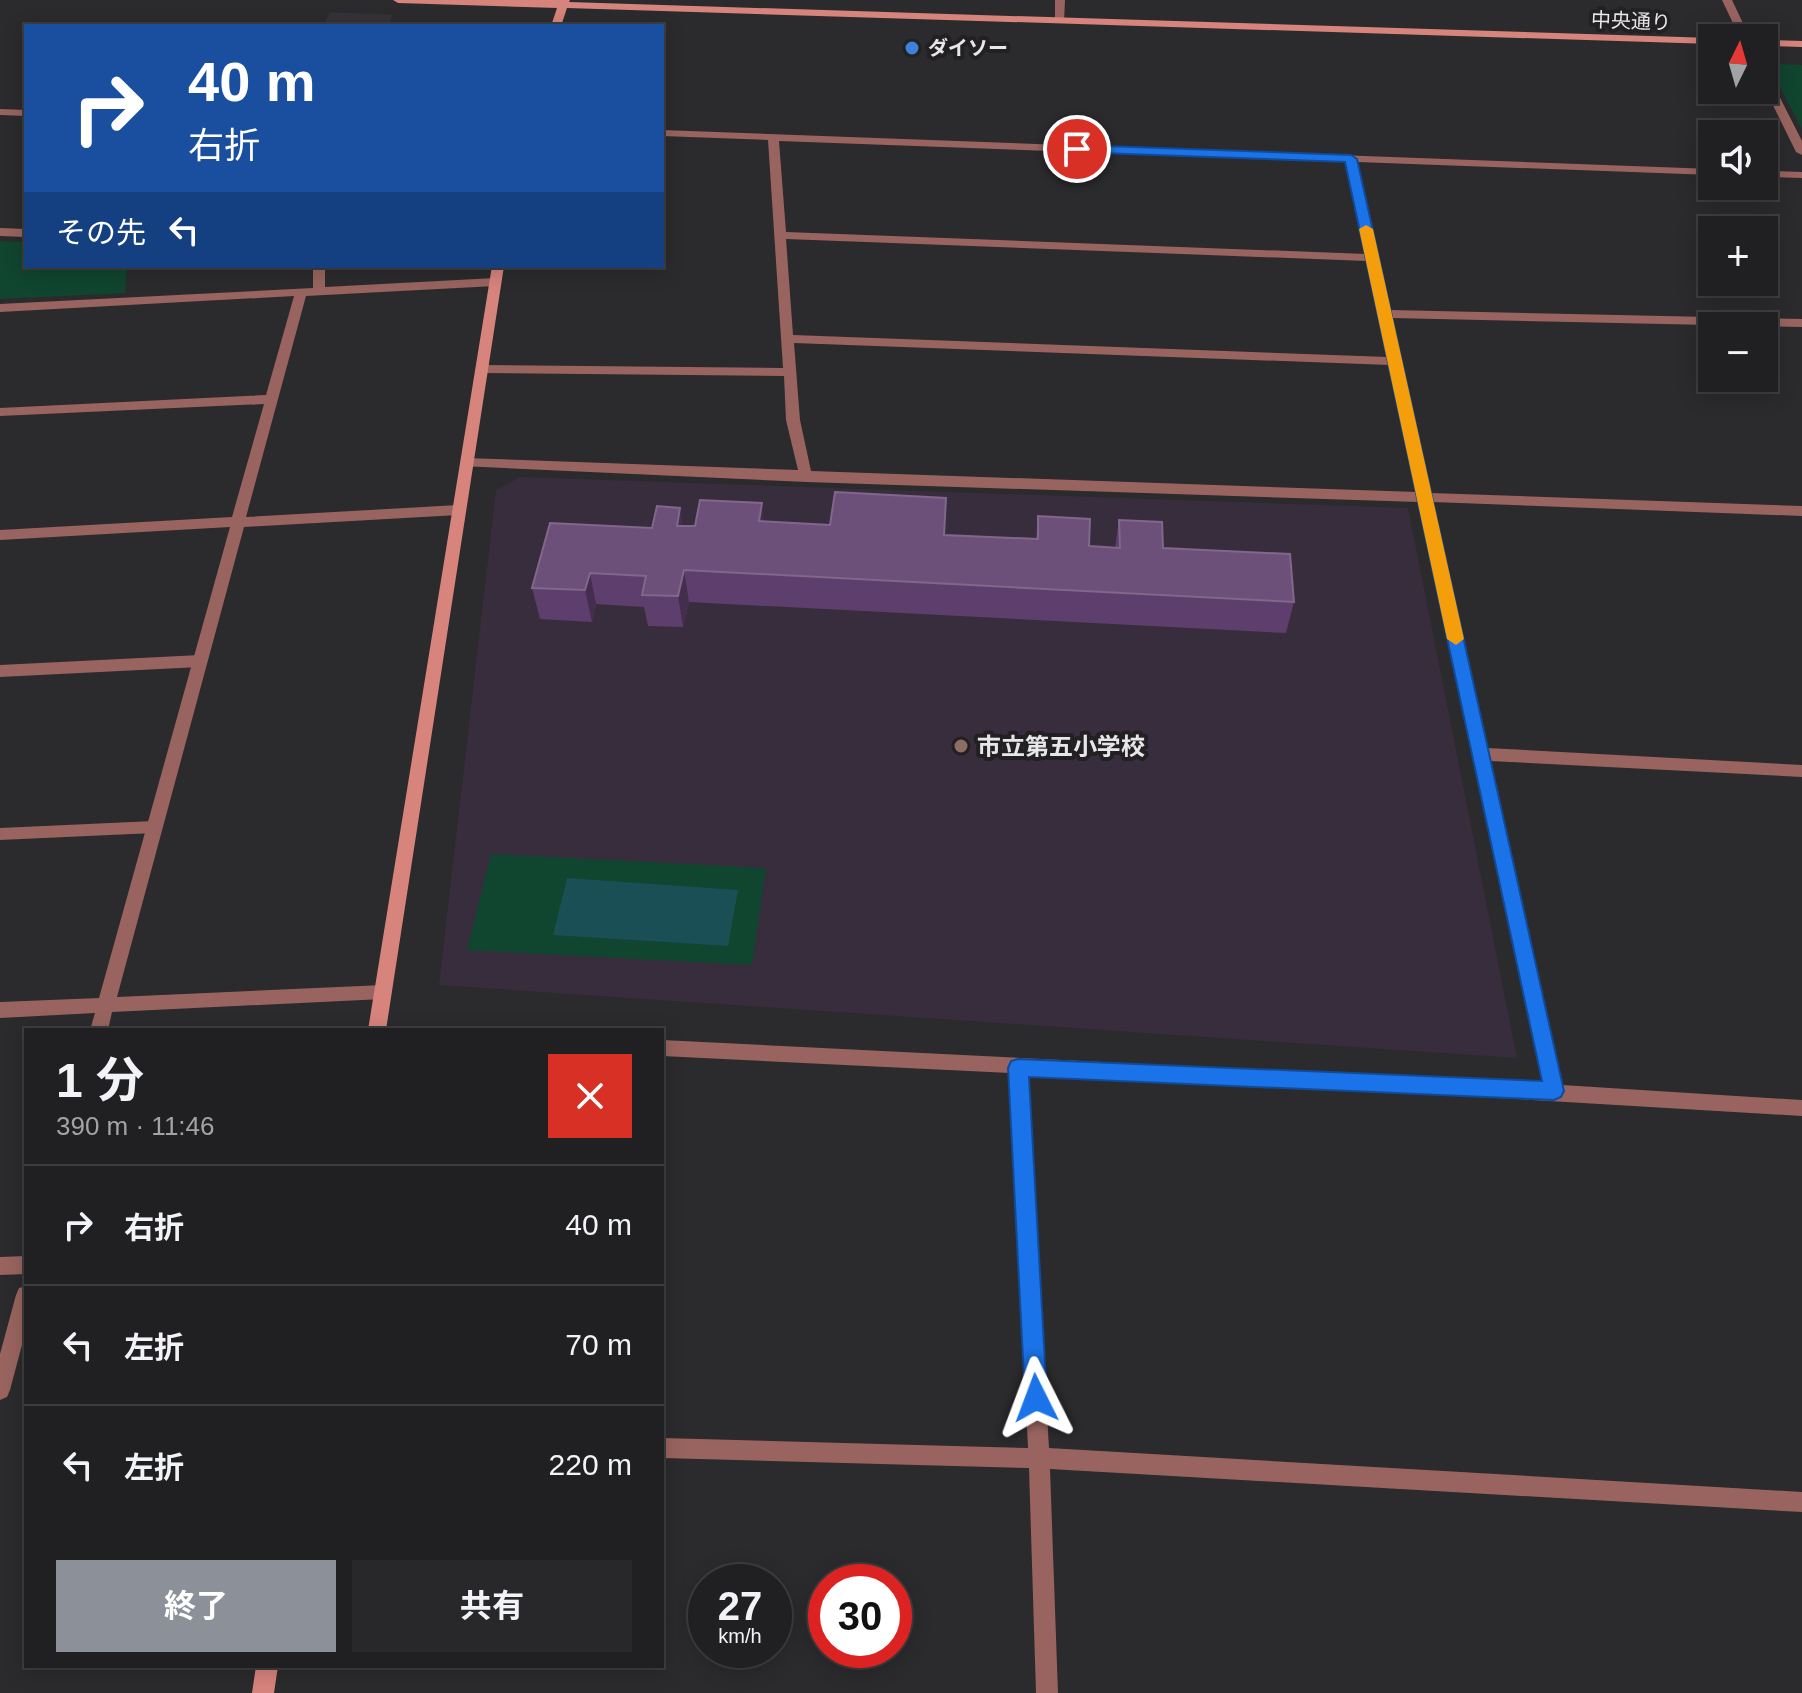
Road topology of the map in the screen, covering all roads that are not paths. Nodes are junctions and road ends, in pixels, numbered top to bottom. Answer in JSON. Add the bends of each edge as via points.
{"nodes":[{"id":1,"x":398,"y":0,"type":"edge"},
{"id":2,"x":1060,"y":0,"type":"edge"},
{"id":3,"x":1727,"y":0,"type":"edge"},
{"id":4,"x":564,"y":3,"type":"edge"},
{"id":5,"x":1060,"y":20,"type":"junction"},
{"id":6,"x":557,"y":24,"type":"edge"},
{"id":7,"x":1738,"y":24,"type":"edge"},
{"id":8,"x":1698,"y":41,"type":"edge"},
{"id":9,"x":1778,"y":43,"type":"edge"},
{"id":10,"x":1802,"y":44,"type":"edge"},
{"id":11,"x":1778,"y":104,"type":"edge"},
{"id":12,"x":0,"y":112,"type":"edge"},
{"id":13,"x":24,"y":113,"type":"edge"},
{"id":14,"x":664,"y":133,"type":"edge"},
{"id":15,"x":773,"y":138,"type":"junction"},
{"id":16,"x":1802,"y":152,"type":"edge"},
{"id":17,"x":1351,"y":159,"type":"junction"},
{"id":18,"x":1698,"y":171,"type":"edge"},
{"id":19,"x":1778,"y":174,"type":"edge"},
{"id":20,"x":1802,"y":175,"type":"edge"},
{"id":21,"x":0,"y":232,"type":"edge"},
{"id":22,"x":24,"y":233,"type":"edge"},
{"id":23,"x":781,"y":235,"type":"junction"},
{"id":24,"x":1372,"y":258,"type":"junction"},
{"id":25,"x":319,"y":268,"type":"edge"},
{"id":26,"x":498,"y":268,"type":"edge"},
{"id":27,"x":495,"y":282,"type":"junction"},
{"id":28,"x":319,"y":291,"type":"junction"},
{"id":29,"x":301,"y":292,"type":"junction"},
{"id":30,"x":0,"y":308,"type":"edge"},
{"id":31,"x":1385,"y":314,"type":"junction"},
{"id":32,"x":1802,"y":323,"type":"edge"},
{"id":33,"x":789,"y":339,"type":"junction"},
{"id":34,"x":1395,"y":361,"type":"junction"},
{"id":35,"x":482,"y":369,"type":"junction"},
{"id":36,"x":790,"y":372,"type":"junction"},
{"id":37,"x":272,"y":399,"type":"junction"},
{"id":38,"x":0,"y":412,"type":"edge"},
{"id":39,"x":466,"y":463,"type":"junction"},
{"id":40,"x":806,"y":477,"type":"junction"},
{"id":41,"x":1425,"y":498,"type":"junction"},
{"id":42,"x":458,"y":510,"type":"junction"},
{"id":43,"x":1802,"y":511,"type":"edge"},
{"id":44,"x":239,"y":520,"type":"junction"},
{"id":45,"x":0,"y":535,"type":"edge"},
{"id":46,"x":200,"y":661,"type":"junction"},
{"id":47,"x":0,"y":671,"type":"edge"},
{"id":48,"x":1481,"y":754,"type":"junction"},
{"id":49,"x":1802,"y":771,"type":"edge"},
{"id":50,"x":154,"y":827,"type":"junction"},
{"id":51,"x":0,"y":834,"type":"edge"},
{"id":52,"x":383,"y":992,"type":"junction"},
{"id":53,"x":106,"y":1004,"type":"junction"},
{"id":54,"x":0,"y":1010,"type":"edge"},
{"id":55,"x":100,"y":1028,"type":"edge"},
{"id":56,"x":377,"y":1028,"type":"edge"},
{"id":57,"x":664,"y":1048,"type":"edge"},
{"id":58,"x":1018,"y":1068,"type":"junction"},
{"id":59,"x":1554,"y":1091,"type":"junction"},
{"id":60,"x":1802,"y":1108,"type":"edge"},
{"id":61,"x":24,"y":1265,"type":"edge"},
{"id":62,"x":0,"y":1266,"type":"edge"},
{"id":63,"x":24,"y":1302,"type":"edge"},
{"id":64,"x":0,"y":1390,"type":"edge"},
{"id":65,"x":664,"y":1448,"type":"edge"},
{"id":66,"x":1039,"y":1458,"type":"junction"},
{"id":67,"x":1802,"y":1502,"type":"edge"},
{"id":68,"x":267,"y":1668,"type":"edge"},
{"id":69,"x":263,"y":1693,"type":"edge"},
{"id":70,"x":1047,"y":1693,"type":"edge"}],
"edges":[{"from":1,"to":4,"type":"street","name":"中央通り"},
{"from":2,"to":5,"type":"street"},
{"from":3,"to":7,"type":"street"},
{"from":4,"to":5,"type":"street","name":"中央通り"},
{"from":4,"to":6,"type":"street"},
{"from":5,"to":8,"type":"street","name":"中央通り"},
{"from":9,"to":10,"type":"street"},
{"from":11,"to":16,"type":"street"},
{"from":12,"to":13,"type":"street"},
{"from":14,"to":15,"type":"street"},
{"from":15,"to":17,"type":"street"},
{"from":15,"to":23,"type":"street"},
{"from":17,"to":18,"type":"street"},
{"from":17,"to":24,"type":"street"},
{"from":19,"to":20,"type":"street"},
{"from":21,"to":22,"type":"street"},
{"from":23,"to":24,"type":"street"},
{"from":23,"to":33,"type":"street"},
{"from":24,"to":31,"type":"street"},
{"from":25,"to":28,"type":"street"},
{"from":26,"to":27,"type":"street"},
{"from":27,"to":28,"type":"street"},
{"from":27,"to":35,"type":"street"},
{"from":28,"to":29,"type":"street"},
{"from":29,"to":30,"type":"street"},
{"from":29,"to":37,"type":"street"},
{"from":31,"to":32,"type":"street"},
{"from":31,"to":34,"type":"street"},
{"from":33,"to":34,"type":"street"},
{"from":33,"to":36,"type":"street"},
{"from":34,"to":41,"type":"street"},
{"from":35,"to":36,"type":"street"},
{"from":35,"to":39,"type":"street"},
{"from":36,"to":40,"type":"street","via":[[793,420]]},
{"from":37,"to":38,"type":"street"},
{"from":37,"to":44,"type":"street"},
{"from":39,"to":40,"type":"street"},
{"from":39,"to":42,"type":"street"},
{"from":40,"to":41,"type":"street"},
{"from":41,"to":43,"type":"street"},
{"from":41,"to":48,"type":"street"},
{"from":42,"to":44,"type":"street"},
{"from":42,"to":52,"type":"street"},
{"from":44,"to":45,"type":"street"},
{"from":44,"to":46,"type":"street"},
{"from":46,"to":47,"type":"street"},
{"from":46,"to":50,"type":"street"},
{"from":48,"to":49,"type":"street"},
{"from":48,"to":59,"type":"street"},
{"from":50,"to":51,"type":"street"},
{"from":50,"to":53,"type":"street"},
{"from":52,"to":53,"type":"street"},
{"from":52,"to":56,"type":"street"},
{"from":53,"to":54,"type":"street"},
{"from":53,"to":55,"type":"street"},
{"from":57,"to":58,"type":"street"},
{"from":58,"to":59,"type":"street"},
{"from":58,"to":66,"type":"street"},
{"from":59,"to":60,"type":"street"},
{"from":61,"to":62,"type":"street"},
{"from":63,"to":64,"type":"street"},
{"from":65,"to":66,"type":"street"},
{"from":66,"to":67,"type":"street"},
{"from":66,"to":70,"type":"street"},
{"from":68,"to":69,"type":"street"}]}
